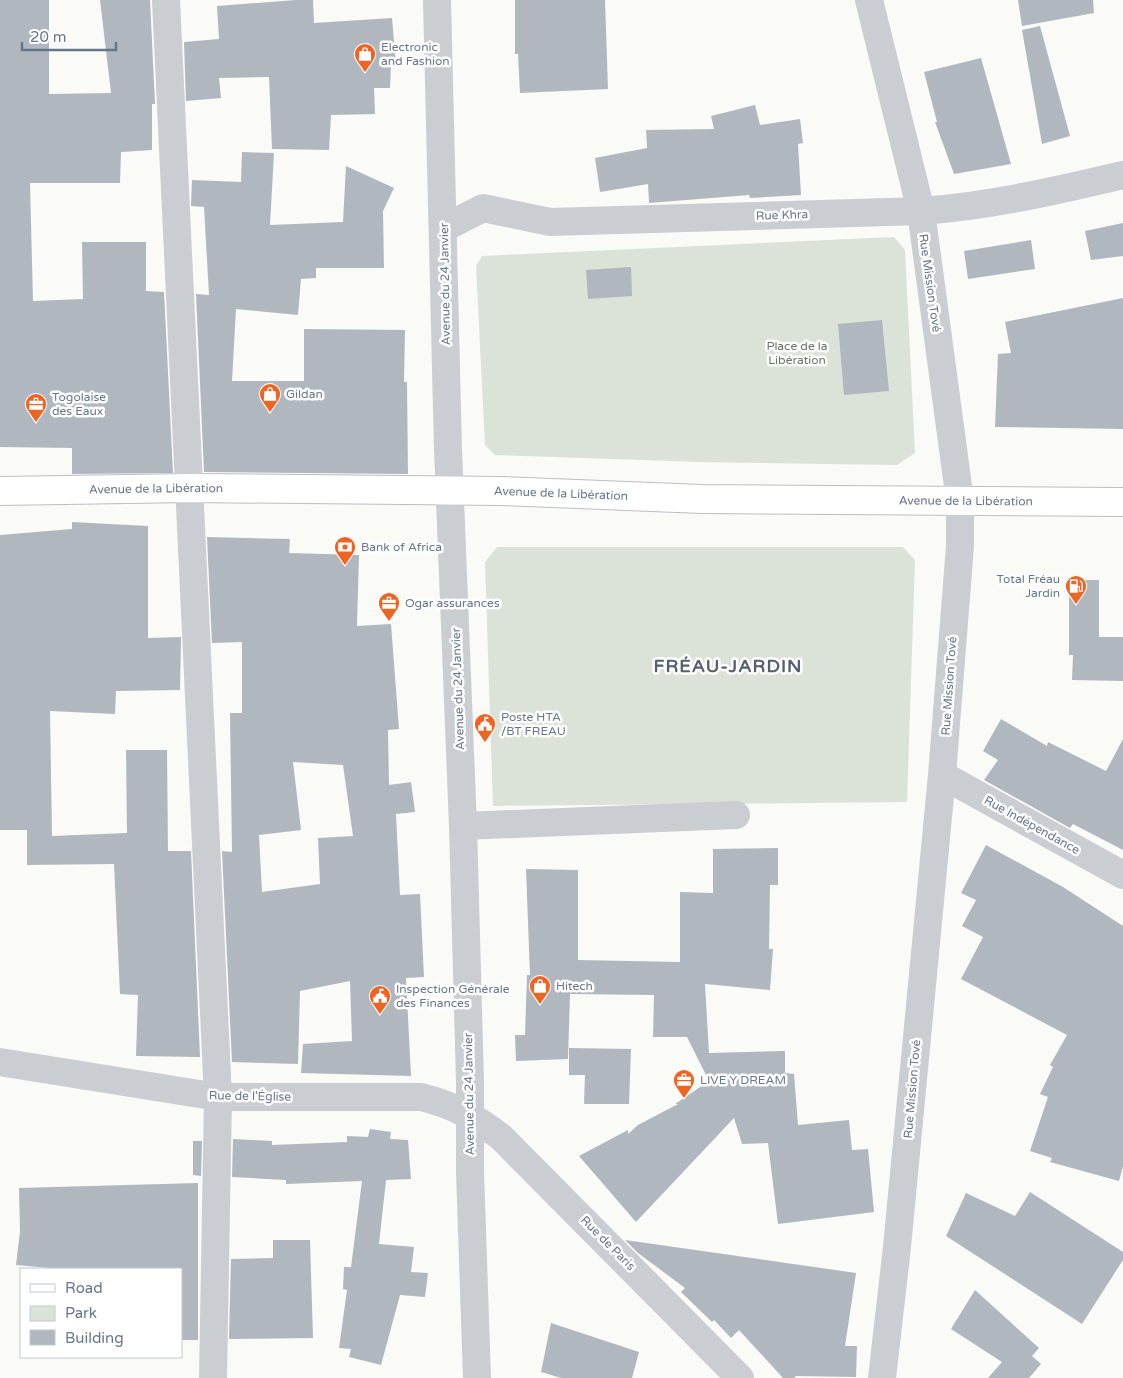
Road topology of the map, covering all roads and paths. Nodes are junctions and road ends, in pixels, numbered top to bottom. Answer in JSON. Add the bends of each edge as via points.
{"nodes":[{"id":1,"x":166,"y":0,"type":"edge"},
{"id":2,"x":437,"y":0,"type":"edge"},
{"id":3,"x":869,"y":0,"type":"edge"},
{"id":4,"x":1123,"y":175,"type":"edge"},
{"id":5,"x":920,"y":211,"type":"junction"},
{"id":6,"x":444,"y":228,"type":"junction"},
{"id":7,"x":190,"y":488,"type":"junction"},
{"id":8,"x":0,"y":490,"type":"edge"},
{"id":9,"x":450,"y":490,"type":"junction"},
{"id":10,"x":960,"y":501,"type":"junction"},
{"id":11,"x":1123,"y":502,"type":"edge"},
{"id":12,"x":942,"y":775,"type":"junction"},
{"id":13,"x":736,"y":815,"type":"dead end"},
{"id":14,"x":463,"y":826,"type":"junction"},
{"id":15,"x":1123,"y":875,"type":"edge"},
{"id":16,"x":0,"y":1062,"type":"edge"},
{"id":17,"x":218,"y":1097,"type":"junction"},
{"id":18,"x":470,"y":1114,"type":"junction"},
{"id":19,"x":213,"y":1378,"type":"edge"},
{"id":20,"x":477,"y":1378,"type":"edge"},
{"id":21,"x":740,"y":1378,"type":"edge"},
{"id":22,"x":882,"y":1378,"type":"edge"}],
"edges":[{"from":1,"to":7,"type":"street"},
{"from":2,"to":6,"type":"street","name":"Avenue du 24 Janvier"},
{"from":3,"to":5,"type":"street","name":"Rue Mission Tové"},
{"from":4,"to":5,"type":"street","name":"Rue Khra","via":[[1016,200]]},
{"from":5,"to":6,"type":"street","name":"Rue Khra","via":[[550,222],[483,208]]},
{"from":5,"to":10,"type":"street","name":"Rue Mission Tové"},
{"from":6,"to":9,"type":"street","name":"Avenue du 24 Janvier"},
{"from":7,"to":8,"type":"main road","name":"Avenue de la Libération"},
{"from":7,"to":9,"type":"main road","name":"Avenue de la Libération"},
{"from":7,"to":17,"type":"street"},
{"from":9,"to":10,"type":"main road","name":"Avenue de la Libération","via":[[702,499]]},
{"from":9,"to":14,"type":"street","name":"Avenue du 24 Janvier"},
{"from":10,"to":11,"type":"main road","name":"Avenue de la Libération"},
{"from":10,"to":12,"type":"street","name":"Rue Mission Tové","via":[[960,546]]},
{"from":12,"to":15,"type":"street","name":"Rue Indépendance"},
{"from":12,"to":22,"type":"street","name":"Rue Mission Tové"},
{"from":13,"to":14,"type":"street"},
{"from":14,"to":18,"type":"street","name":"Avenue du 24 Janvier"},
{"from":16,"to":17,"type":"street","name":"Rue de l'Église"},
{"from":17,"to":18,"type":"street","name":"Rue de l'Église","via":[[421,1097],[446,1103]]},
{"from":17,"to":19,"type":"street"},
{"from":18,"to":20,"type":"street","name":"Avenue du 24 Janvier"},
{"from":18,"to":21,"type":"street","name":"Rue de Paris","via":[[501,1137]]}]}
